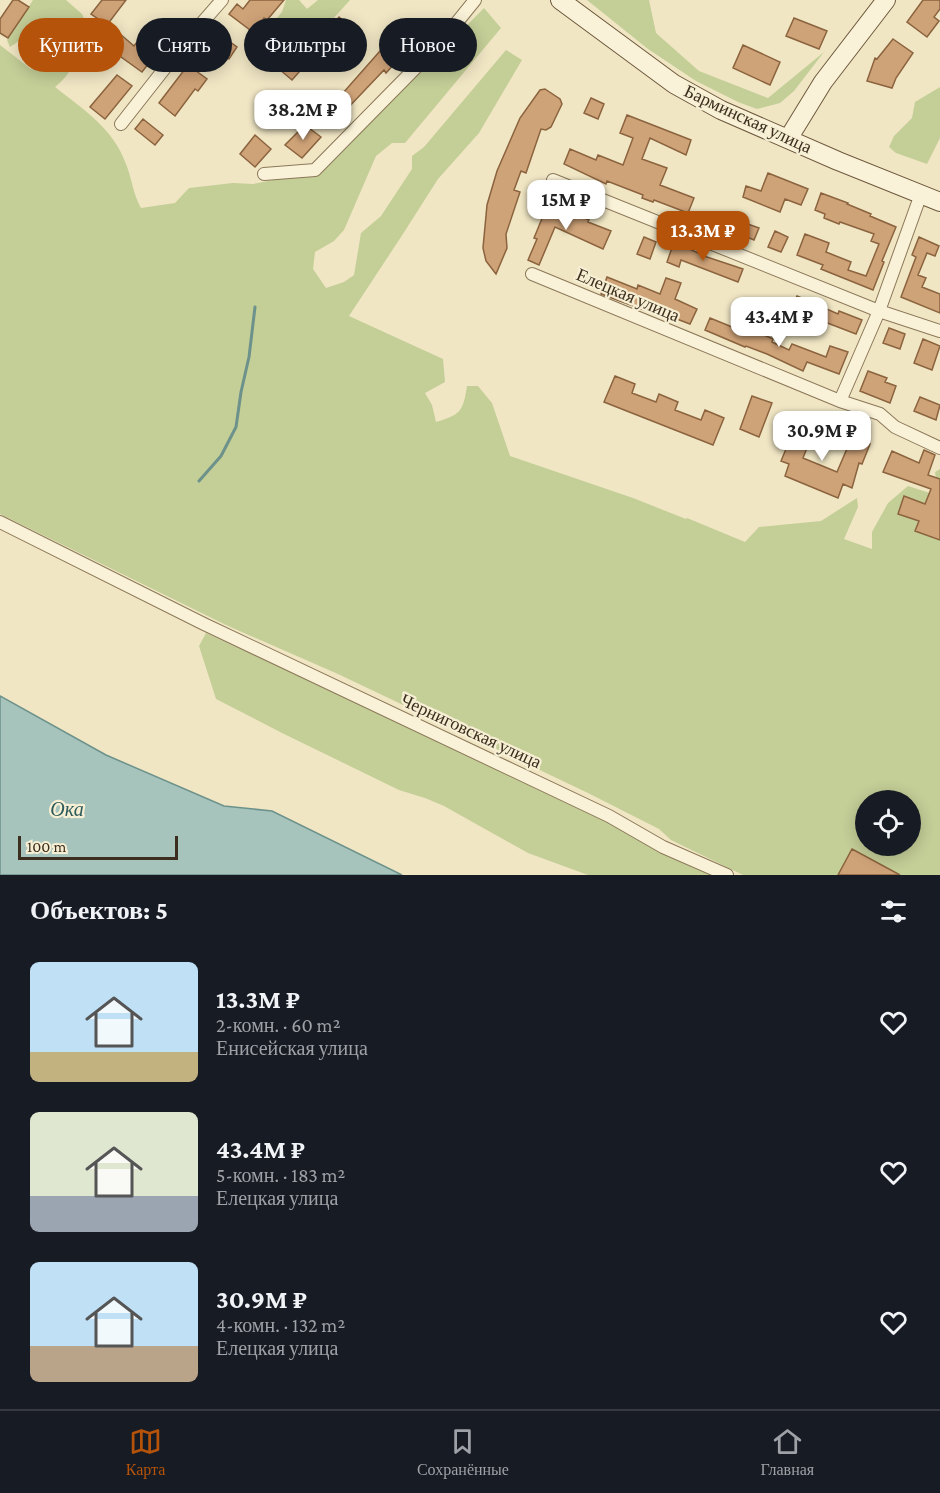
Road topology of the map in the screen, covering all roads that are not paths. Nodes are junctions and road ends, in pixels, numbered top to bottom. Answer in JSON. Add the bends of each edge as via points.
{"nodes":[{"id":1,"x":476,"y":0,"type":"edge"},
{"id":2,"x":560,"y":0,"type":"edge"},
{"id":3,"x":886,"y":0,"type":"edge"},
{"id":4,"x":220,"y":1,"type":"edge"},
{"id":5,"x":122,"y":124,"type":"dead end"},
{"id":6,"x":788,"y":139,"type":"junction"},
{"id":7,"x":264,"y":174,"type":"dead end"},
{"id":8,"x":553,"y":180,"type":"dead end"},
{"id":9,"x":921,"y":194,"type":"junction"},
{"id":10,"x":940,"y":202,"type":"edge"},
{"id":11,"x":531,"y":274,"type":"dead end"},
{"id":12,"x":879,"y":311,"type":"junction"},
{"id":13,"x":940,"y":331,"type":"edge"},
{"id":14,"x":840,"y":401,"type":"junction"},
{"id":15,"x":940,"y":448,"type":"edge"},
{"id":16,"x":1,"y":523,"type":"edge"},
{"id":17,"x":727,"y":875,"type":"edge"}],
"edges":[{"from":1,"to":7,"type":"street","via":[[433,50],[315,170]]},
{"from":2,"to":6,"type":"main road","name":"Барминская улица","via":[[674,84]]},
{"from":3,"to":6,"type":"main road","via":[[823,82]]},
{"from":4,"to":5,"type":"street"},
{"from":6,"to":9,"type":"main road","name":"Барминская улица"},
{"from":8,"to":12,"type":"street"},
{"from":9,"to":10,"type":"main road","name":"Барминская улица"},
{"from":9,"to":12,"type":"street"},
{"from":11,"to":14,"type":"street","name":"Елецкая улица"},
{"from":12,"to":13,"type":"street"},
{"from":12,"to":14,"type":"street"},
{"from":14,"to":15,"type":"street","name":"Елецкая улица","via":[[880,414],[896,427]]},
{"from":16,"to":17,"type":"street","name":"Черниговская улица"}]}
